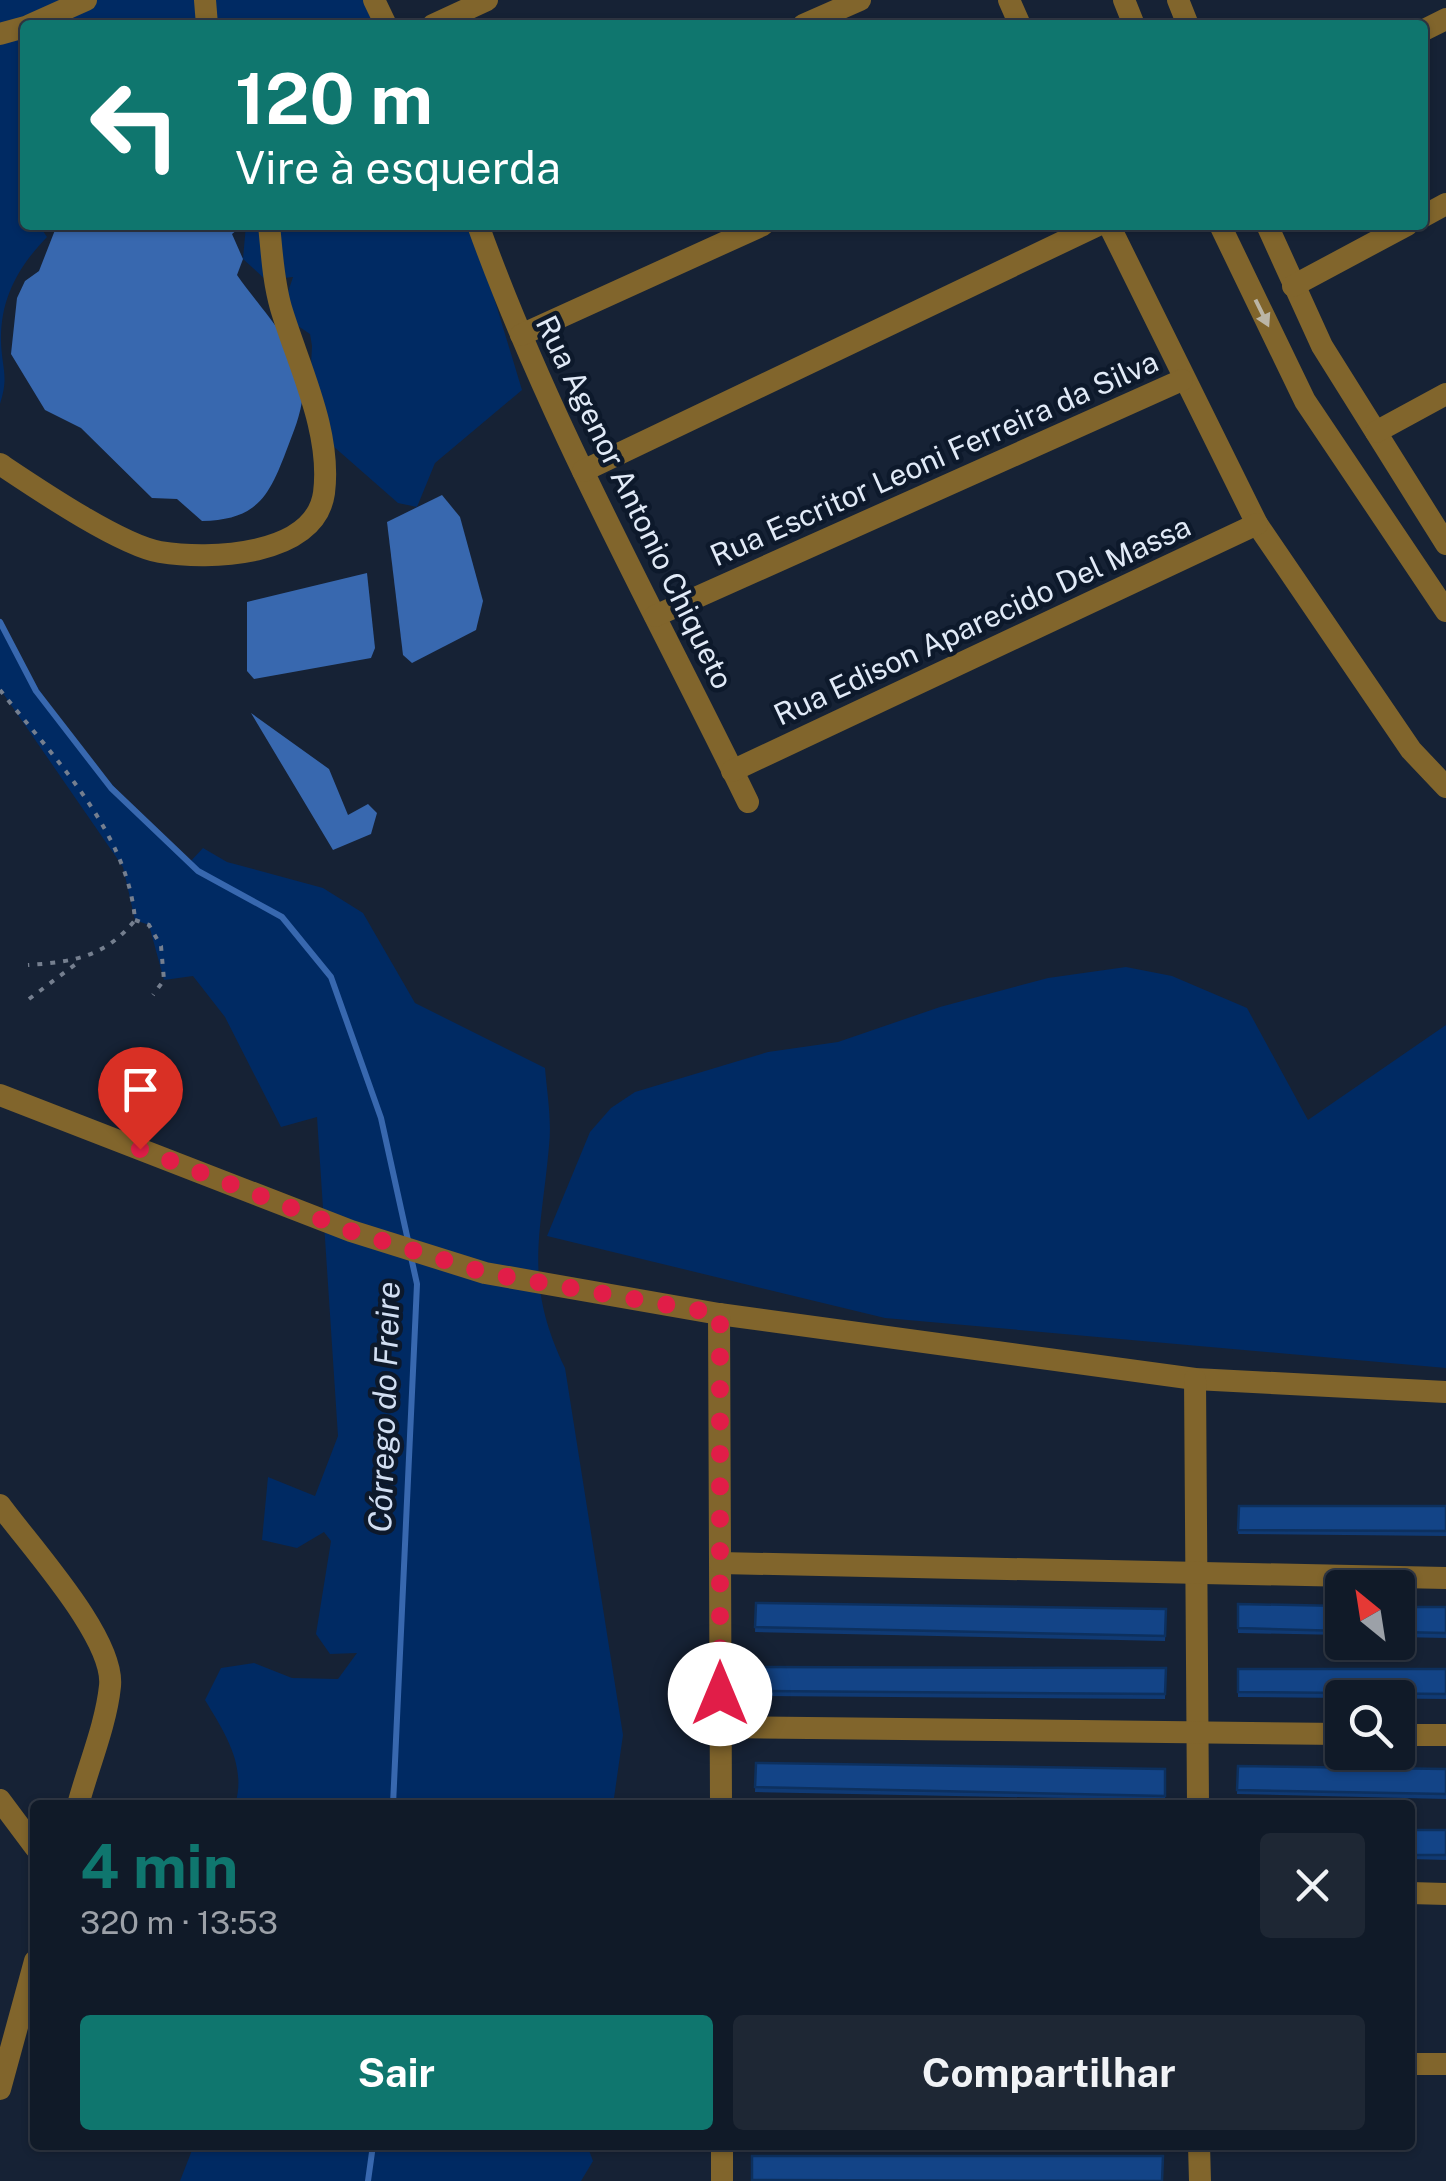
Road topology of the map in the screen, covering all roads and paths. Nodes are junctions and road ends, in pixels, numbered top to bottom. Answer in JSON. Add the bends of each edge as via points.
{"nodes":[{"id":1,"x":86,"y":0,"type":"edge"},
{"id":2,"x":486,"y":0,"type":"edge"},
{"id":3,"x":860,"y":0,"type":"edge"},
{"id":4,"x":41,"y":20,"type":"edge"},
{"id":5,"x":444,"y":20,"type":"edge"},
{"id":6,"x":815,"y":20,"type":"edge"},
{"id":7,"x":268,"y":230,"type":"edge"},
{"id":8,"x":480,"y":230,"type":"edge"},
{"id":9,"x":751,"y":230,"type":"edge"},
{"id":10,"x":1088,"y":230,"type":"edge"},
{"id":11,"x":1111,"y":230,"type":"edge"},
{"id":12,"x":1222,"y":230,"type":"edge"},
{"id":13,"x":1269,"y":230,"type":"edge"},
{"id":14,"x":1399,"y":230,"type":"edge"},
{"id":15,"x":1293,"y":286,"type":"junction"},
{"id":16,"x":521,"y":335,"type":"junction"},
{"id":17,"x":1182,"y":380,"type":"junction"},
{"id":18,"x":1446,"y":394,"type":"edge"},
{"id":19,"x":1376,"y":432,"type":"junction"},
{"id":20,"x":0,"y":464,"type":"edge"},
{"id":21,"x":583,"y":471,"type":"junction"},
{"id":22,"x":1257,"y":524,"type":"junction"},
{"id":23,"x":1446,"y":544,"type":"edge"},
{"id":24,"x":1446,"y":611,"type":"edge"},
{"id":25,"x":655,"y":616,"type":"junction"},
{"id":26,"x":0,"y":690,"type":"edge"},
{"id":27,"x":732,"y":771,"type":"junction"},
{"id":28,"x":1446,"y":787,"type":"edge"},
{"id":29,"x":748,"y":802,"type":"dead end"},
{"id":30,"x":134,"y":920,"type":"junction"},
{"id":31,"x":80,"y":961,"type":"junction"},
{"id":32,"x":28,"y":964,"type":"dead end"},
{"id":33,"x":153,"y":996,"type":"dead end"},
{"id":34,"x":29,"y":999,"type":"dead end"},
{"id":35,"x":0,"y":1095,"type":"edge"},
{"id":36,"x":720,"y":1314,"type":"junction"},
{"id":37,"x":1195,"y":1379,"type":"junction"},
{"id":38,"x":1446,"y":1392,"type":"edge"},
{"id":39,"x":0,"y":1506,"type":"edge"},
{"id":40,"x":720,"y":1563,"type":"junction"},
{"id":41,"x":1196,"y":1573,"type":"junction"},
{"id":42,"x":1446,"y":1578,"type":"edge"},
{"id":43,"x":721,"y":1726,"type":"junction"},
{"id":44,"x":1197,"y":1731,"type":"junction"},
{"id":45,"x":1325,"y":1734,"type":"edge"},
{"id":46,"x":1415,"y":1734,"type":"edge"},
{"id":47,"x":1446,"y":1735,"type":"edge"},
{"id":48,"x":0,"y":1800,"type":"edge"},
{"id":49,"x":79,"y":1800,"type":"edge"},
{"id":50,"x":721,"y":1800,"type":"edge"},
{"id":51,"x":1198,"y":1800,"type":"edge"},
{"id":52,"x":30,"y":1840,"type":"edge"},
{"id":53,"x":1415,"y":1893,"type":"edge"},
{"id":54,"x":1446,"y":1894,"type":"edge"},
{"id":55,"x":30,"y":1978,"type":"edge"},
{"id":56,"x":1415,"y":2064,"type":"edge"},
{"id":57,"x":1446,"y":2064,"type":"edge"},
{"id":58,"x":2,"y":2076,"type":"edge"},
{"id":59,"x":722,"y":2150,"type":"edge"},
{"id":60,"x":1200,"y":2150,"type":"edge"},
{"id":61,"x":722,"y":2181,"type":"edge"},
{"id":62,"x":1200,"y":2181,"type":"edge"}],
"edges":[{"from":1,"to":4,"type":"street"},
{"from":2,"to":5,"type":"street"},
{"from":3,"to":6,"type":"street"},
{"from":7,"to":20,"type":"street","via":[[271,266],[323,454],[324,495],[313,517],[284,543],[246,553],[158,552],[62,505]]},
{"from":8,"to":16,"type":"street","name":"Rua Agenor Antonio Chiqueto"},
{"from":9,"to":16,"type":"street"},
{"from":10,"to":21,"type":"street"},
{"from":11,"to":17,"type":"street"},
{"from":12,"to":24,"type":"street","one_way":true,"via":[[1305,401]]},
{"from":13,"to":15,"type":"street"},
{"from":14,"to":15,"type":"street"},
{"from":15,"to":19,"type":"street"},
{"from":16,"to":21,"type":"street","name":"Rua Agenor Antonio Chiqueto"},
{"from":17,"to":22,"type":"street"},
{"from":17,"to":25,"type":"street","name":"Rua Escritor Leoni Ferreira da Silva"},
{"from":18,"to":19,"type":"street"},
{"from":19,"to":23,"type":"street"},
{"from":21,"to":25,"type":"street","name":"Rua Agenor Antonio Chiqueto"},
{"from":22,"to":27,"type":"street","name":"Rua Edison Aparecido Del Massa"},
{"from":22,"to":28,"type":"street","via":[[1411,750]]},
{"from":25,"to":27,"type":"street","name":"Rua Agenor Antonio Chiqueto"},
{"from":26,"to":30,"type":"path","via":[[82,793],[132,884]]},
{"from":27,"to":29,"type":"street","name":"Rua Agenor Antonio Chiqueto"},
{"from":30,"to":31,"type":"path","via":[[121,938]]},
{"from":30,"to":33,"type":"path","via":[[149,925],[161,946],[164,980]]},
{"from":31,"to":32,"type":"path"},
{"from":31,"to":34,"type":"path"},
{"from":35,"to":36,"type":"street","via":[[351,1231],[486,1273]]},
{"from":36,"to":37,"type":"street"},
{"from":36,"to":40,"type":"street"},
{"from":37,"to":38,"type":"street"},
{"from":37,"to":41,"type":"street"},
{"from":39,"to":49,"type":"street","via":[[93,1632],[106,1661],[110,1685]]},
{"from":40,"to":41,"type":"street"},
{"from":40,"to":43,"type":"street"},
{"from":41,"to":42,"type":"street"},
{"from":41,"to":44,"type":"street"},
{"from":43,"to":44,"type":"street"},
{"from":43,"to":50,"type":"street"},
{"from":44,"to":45,"type":"street"},
{"from":44,"to":51,"type":"street"},
{"from":46,"to":47,"type":"street"},
{"from":48,"to":52,"type":"street"},
{"from":53,"to":54,"type":"street"},
{"from":55,"to":58,"type":"street"},
{"from":56,"to":57,"type":"street"},
{"from":59,"to":61,"type":"street"},
{"from":60,"to":62,"type":"street"}]}
